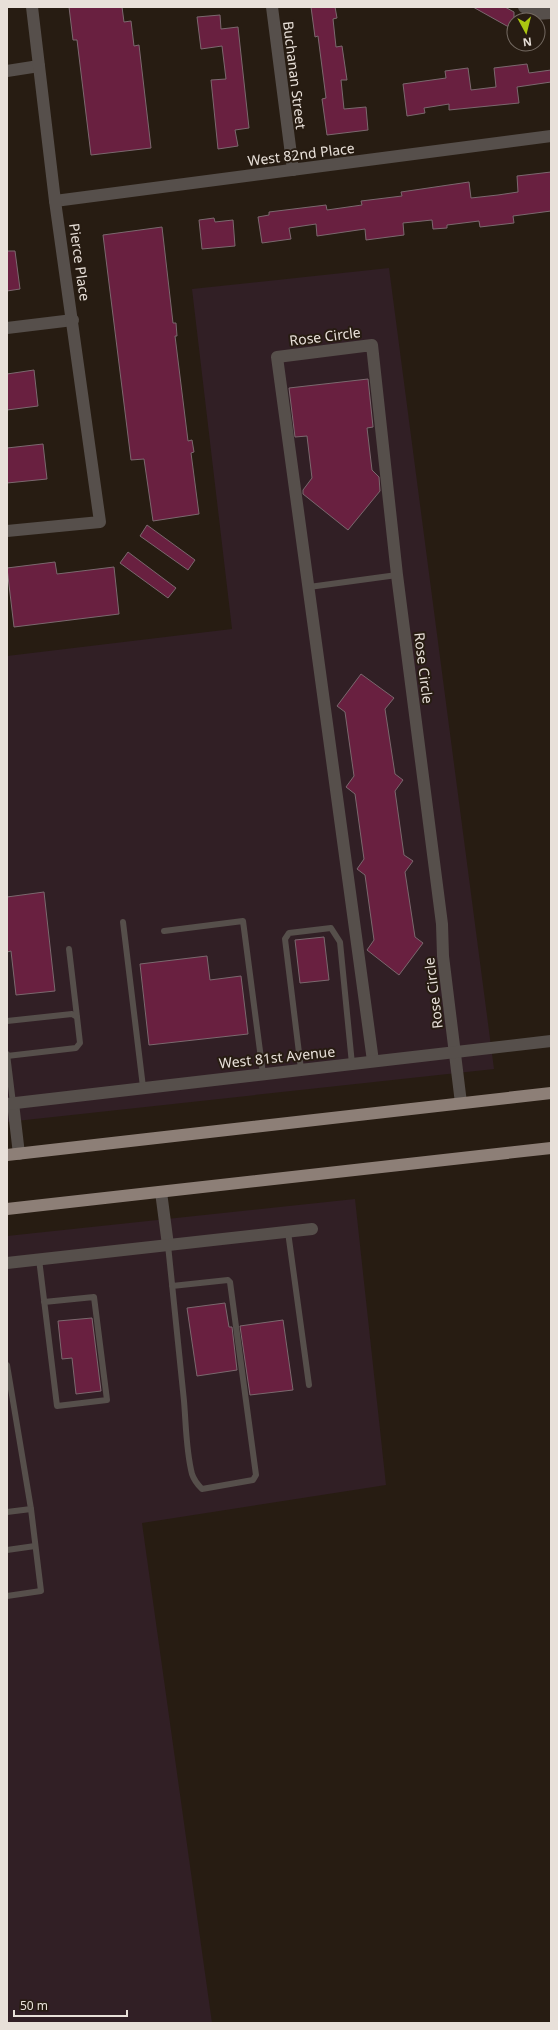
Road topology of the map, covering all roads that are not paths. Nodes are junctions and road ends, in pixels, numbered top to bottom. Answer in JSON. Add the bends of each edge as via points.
{"nodes":[{"id":1,"x":32,"y":7,"type":"edge"},
{"id":2,"x":272,"y":7,"type":"edge"},
{"id":3,"x":524,"y":7,"type":"edge"},
{"id":4,"x":551,"y":13,"type":"edge"},
{"id":5,"x":39,"y":66,"type":"junction"},
{"id":6,"x":7,"y":70,"type":"edge"},
{"id":7,"x":551,"y":136,"type":"edge"},
{"id":8,"x":293,"y":170,"type":"junction"},
{"id":9,"x":55,"y":201,"type":"junction"},
{"id":10,"x":73,"y":320,"type":"junction"},
{"id":11,"x":7,"y":328,"type":"edge"},
{"id":12,"x":7,"y":531,"type":"edge"},
{"id":13,"x":397,"y":575,"type":"junction"},
{"id":14,"x":308,"y":587,"type":"junction"},
{"id":15,"x":123,"y":922,"type":"dead end"},
{"id":16,"x":164,"y":931,"type":"dead end"},
{"id":17,"x":70,"y":949,"type":"dead end"},
{"id":18,"x":77,"y":1017,"type":"junction"},
{"id":19,"x":7,"y":1021,"type":"edge"},
{"id":20,"x":551,"y":1041,"type":"edge"},
{"id":21,"x":455,"y":1052,"type":"junction"},
{"id":22,"x":7,"y":1055,"type":"edge"},
{"id":23,"x":373,"y":1061,"type":"junction"},
{"id":24,"x":352,"y":1064,"type":"junction"},
{"id":25,"x":301,"y":1069,"type":"junction"},
{"id":26,"x":263,"y":1074,"type":"junction"},
{"id":27,"x":143,"y":1087,"type":"junction"},
{"id":28,"x":551,"y":1093,"type":"edge"},
{"id":29,"x":10,"y":1103,"type":"edge"},
{"id":30,"x":461,"y":1103,"type":"junction"},
{"id":31,"x":551,"y":1148,"type":"edge"},
{"id":32,"x":13,"y":1154,"type":"edge"},
{"id":33,"x":161,"y":1192,"type":"junction"},
{"id":34,"x":7,"y":1209,"type":"edge"},
{"id":35,"x":312,"y":1229,"type":"dead end"},
{"id":36,"x":288,"y":1232,"type":"junction"},
{"id":37,"x":168,"y":1245,"type":"junction"},
{"id":38,"x":39,"y":1259,"type":"junction"},
{"id":39,"x":7,"y":1263,"type":"edge"},
{"id":40,"x":172,"y":1286,"type":"junction"},
{"id":41,"x":44,"y":1302,"type":"junction"},
{"id":42,"x":7,"y":1365,"type":"edge"},
{"id":43,"x":309,"y":1385,"type":"dead end"},
{"id":44,"x":31,"y":1509,"type":"junction"},
{"id":45,"x":7,"y":1512,"type":"edge"},
{"id":46,"x":35,"y":1546,"type":"junction"},
{"id":47,"x":7,"y":1550,"type":"edge"},
{"id":48,"x":7,"y":1596,"type":"edge"}],
"edges":[{"from":1,"to":5,"type":"street","name":"Pierce Place"},
{"from":2,"to":8,"type":"street","name":"Buchanan Street"},
{"from":3,"to":4,"type":"street","via":[[536,14]]},
{"from":5,"to":6,"type":"street"},
{"from":5,"to":9,"type":"street","name":"Pierce Place"},
{"from":7,"to":8,"type":"street","name":"West 82nd Place"},
{"from":8,"to":9,"type":"street","name":"West 82nd Place"},
{"from":9,"to":10,"type":"street","name":"Pierce Place"},
{"from":10,"to":11,"type":"street"},
{"from":10,"to":12,"type":"street","name":"Pierce Place","via":[[100,522]]},
{"from":13,"to":14,"type":"lane"},
{"from":13,"to":14,"type":"street","name":"Rose Circle","via":[[372,345],[277,357]]},
{"from":13,"to":21,"type":"street","name":"Rose Circle","via":[[442,924],[443,956]]},
{"from":14,"to":23,"type":"street","name":"Rose Circle"},
{"from":15,"to":27,"type":"lane"},
{"from":16,"to":26,"type":"lane","via":[[243,921]]},
{"from":17,"to":18,"type":"lane"},
{"from":18,"to":19,"type":"lane","via":[[72,1014]]},
{"from":18,"to":22,"type":"lane","via":[[80,1043],[76,1048]]},
{"from":20,"to":21,"type":"street","name":"West 81st Avenue"},
{"from":21,"to":23,"type":"street","name":"West 81st Avenue"},
{"from":21,"to":30,"type":"street","name":"Rose Circle"},
{"from":22,"to":29,"type":"lane"},
{"from":23,"to":24,"type":"street","name":"West 81st Avenue"},
{"from":24,"to":25,"type":"street","name":"West 81st Avenue"},
{"from":24,"to":25,"type":"lane","via":[[340,942],[331,928],[289,933],[285,939]]},
{"from":25,"to":26,"type":"street","name":"West 81st Avenue"},
{"from":26,"to":27,"type":"street","name":"West 81st Avenue"},
{"from":27,"to":29,"type":"street","name":"West 81st Avenue"},
{"from":28,"to":30,"type":"main road"},
{"from":29,"to":32,"type":"street"},
{"from":30,"to":32,"type":"main road"},
{"from":31,"to":33,"type":"main road"},
{"from":33,"to":34,"type":"main road"},
{"from":33,"to":37,"type":"street"},
{"from":35,"to":36,"type":"street"},
{"from":36,"to":37,"type":"street"},
{"from":36,"to":43,"type":"lane"},
{"from":37,"to":38,"type":"street"},
{"from":37,"to":40,"type":"lane"},
{"from":38,"to":39,"type":"street"},
{"from":38,"to":41,"type":"lane"},
{"from":40,"to":40,"type":"lane","via":[[228,1280],[230,1282],[256,1475],[253,1480],[202,1489],[195,1482],[188,1446]]},
{"from":41,"to":41,"type":"lane","via":[[57,1406],[107,1400],[94,1297]]},
{"from":42,"to":44,"type":"lane"},
{"from":44,"to":45,"type":"lane"},
{"from":44,"to":46,"type":"lane"},
{"from":46,"to":47,"type":"lane"},
{"from":46,"to":48,"type":"lane","via":[[41,1591]]}]}
